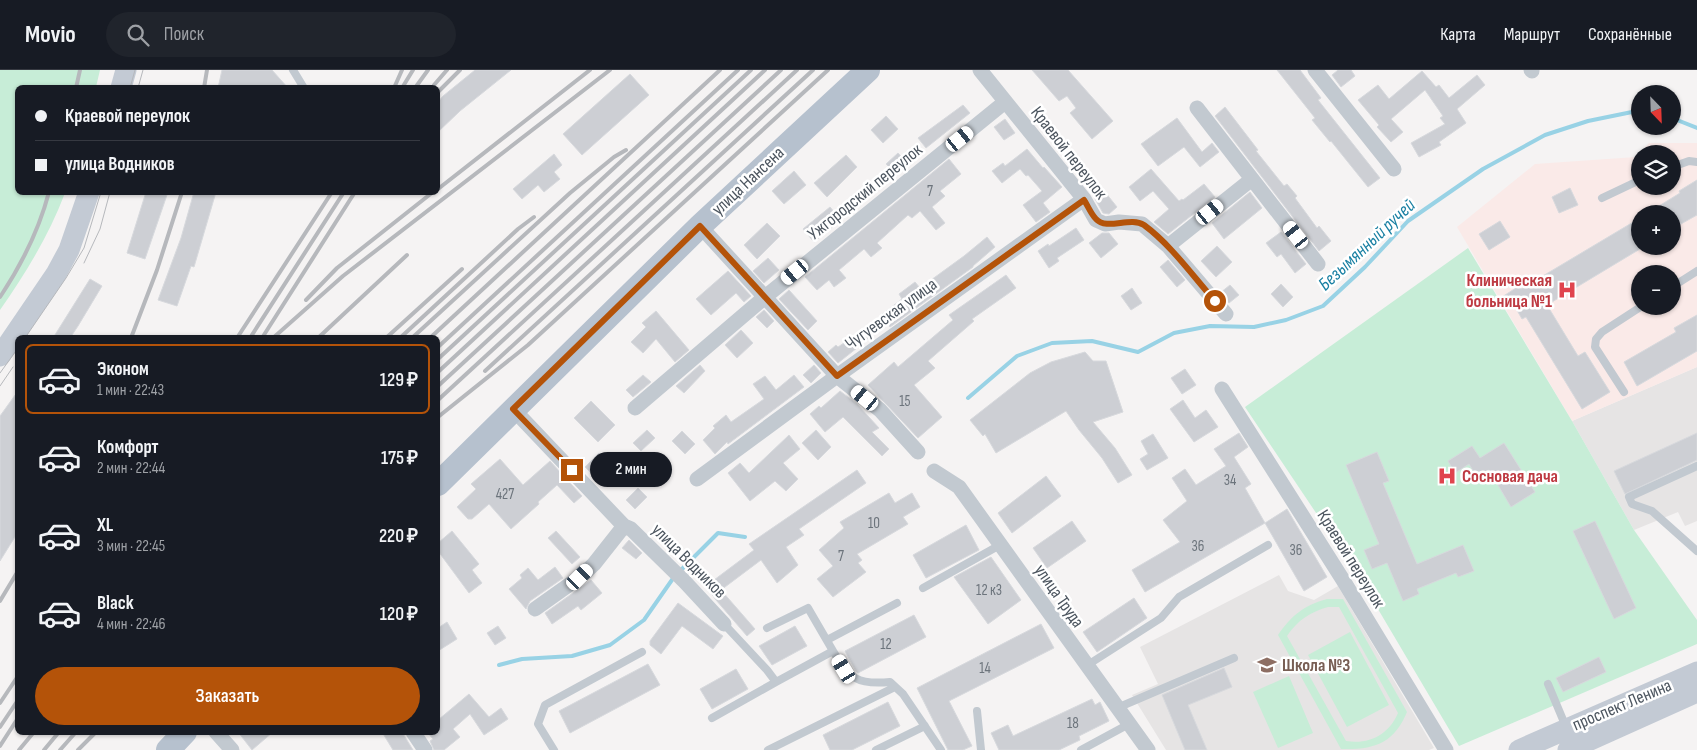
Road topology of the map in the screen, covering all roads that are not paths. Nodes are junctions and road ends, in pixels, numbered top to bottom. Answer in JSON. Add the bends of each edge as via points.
{"nodes":[{"id":1,"x":126,"y":70,"type":"edge"},
{"id":2,"x":293,"y":70,"type":"edge"},
{"id":3,"x":868,"y":70,"type":"edge"},
{"id":4,"x":980,"y":70,"type":"edge"},
{"id":5,"x":1314,"y":70,"type":"edge"},
{"id":6,"x":122,"y":85,"type":"edge"},
{"id":7,"x":302,"y":85,"type":"edge"},
{"id":8,"x":1005,"y":102,"type":"junction"},
{"id":9,"x":1197,"y":108,"type":"dead end"},
{"id":10,"x":1697,"y":162,"type":"edge"},
{"id":11,"x":1681,"y":164,"type":"edge"},
{"id":12,"x":1394,"y":169,"type":"dead end"},
{"id":13,"x":1252,"y":179,"type":"junction"},
{"id":14,"x":1631,"y":184,"type":"edge"},
{"id":15,"x":88,"y":195,"type":"edge"},
{"id":16,"x":1602,"y":198,"type":"dead end"},
{"id":17,"x":1084,"y":200,"type":"junction"},
{"id":18,"x":700,"y":226,"type":"junction"},
{"id":19,"x":1168,"y":246,"type":"junction"},
{"id":20,"x":1318,"y":264,"type":"dead end"},
{"id":21,"x":1697,"y":271,"type":"edge"},
{"id":22,"x":1681,"y":281,"type":"edge"},
{"id":23,"x":765,"y":297,"type":"junction"},
{"id":24,"x":1631,"y":313,"type":"edge"},
{"id":25,"x":1226,"y":314,"type":"dead end"},
{"id":26,"x":0,"y":356,"type":"edge"},
{"id":27,"x":837,"y":376,"type":"junction"},
{"id":28,"x":1222,"y":389,"type":"dead end"},
{"id":29,"x":1624,"y":392,"type":"dead end"},
{"id":30,"x":635,"y":408,"type":"dead end"},
{"id":31,"x":513,"y":409,"type":"junction"},
{"id":32,"x":918,"y":452,"type":"dead end"},
{"id":33,"x":1697,"y":466,"type":"edge"},
{"id":34,"x":934,"y":472,"type":"dead end"},
{"id":35,"x":697,"y":479,"type":"dead end"},
{"id":36,"x":440,"y":482,"type":"edge"},
{"id":37,"x":624,"y":526,"type":"junction"},
{"id":38,"x":1000,"y":545,"type":"junction"},
{"id":39,"x":1268,"y":545,"type":"dead end"},
{"id":40,"x":1697,"y":551,"type":"edge"},
{"id":41,"x":923,"y":588,"type":"dead end"},
{"id":42,"x":897,"y":603,"type":"dead end"},
{"id":43,"x":535,"y":609,"type":"dead end"},
{"id":44,"x":724,"y":624,"type":"joint"},
{"id":45,"x":767,"y":628,"type":"dead end"},
{"id":46,"x":827,"y":640,"type":"junction"},
{"id":47,"x":833,"y":651,"type":"junction"},
{"id":48,"x":642,"y":652,"type":"dead end"},
{"id":49,"x":1234,"y":658,"type":"dead end"},
{"id":50,"x":1086,"y":666,"type":"junction"},
{"id":51,"x":1697,"y":672,"type":"edge"},
{"id":52,"x":776,"y":682,"type":"junction"},
{"id":53,"x":1548,"y":684,"type":"dead end"},
{"id":54,"x":895,"y":687,"type":"junction"},
{"id":55,"x":1697,"y":692,"type":"edge"},
{"id":56,"x":1117,"y":708,"type":"junction"},
{"id":57,"x":977,"y":711,"type":"dead end"},
{"id":58,"x":712,"y":718,"type":"dead end"},
{"id":59,"x":1129,"y":724,"type":"junction"},
{"id":60,"x":925,"y":726,"type":"junction"},
{"id":61,"x":182,"y":735,"type":"edge"},
{"id":62,"x":219,"y":735,"type":"edge"},
{"id":63,"x":415,"y":735,"type":"edge"},
{"id":64,"x":1572,"y":744,"type":"edge"},
{"id":65,"x":168,"y":750,"type":"edge"},
{"id":66,"x":232,"y":750,"type":"edge"},
{"id":67,"x":425,"y":750,"type":"edge"},
{"id":68,"x":554,"y":750,"type":"edge"},
{"id":69,"x":768,"y":750,"type":"edge"},
{"id":70,"x":876,"y":750,"type":"edge"},
{"id":71,"x":941,"y":750,"type":"edge"},
{"id":72,"x":981,"y":750,"type":"edge"},
{"id":73,"x":1081,"y":750,"type":"edge"},
{"id":74,"x":1148,"y":750,"type":"edge"},
{"id":75,"x":1446,"y":750,"type":"edge"},
{"id":76,"x":1519,"y":750,"type":"edge"}],
"edges":[{"from":1,"to":6,"type":"main road"},
{"from":2,"to":7,"type":"lane"},
{"from":3,"to":18,"type":"main road","name":"улица Нансена"},
{"from":4,"to":8,"type":"street","name":"Краевой переулок"},
{"from":5,"to":12,"type":"street"},
{"from":8,"to":17,"type":"street","name":"Краевой переулок"},
{"from":8,"to":23,"type":"street","name":"Ужгородский переулок"},
{"from":9,"to":13,"type":"street"},
{"from":10,"to":11,"type":"lane"},
{"from":13,"to":19,"type":"street"},
{"from":13,"to":20,"type":"street"},
{"from":14,"to":16,"type":"lane"},
{"from":15,"to":26,"type":"main road","via":[[69,250]]},
{"from":17,"to":19,"type":"street","name":"Краевой переулок","via":[[1096,220],[1105,224],[1142,224]]},
{"from":17,"to":27,"type":"street","name":"Чугуевская улица"},
{"from":18,"to":23,"type":"street"},
{"from":18,"to":31,"type":"main road","name":"улица Нансена"},
{"from":19,"to":25,"type":"street","name":"Краевой переулок"},
{"from":21,"to":22,"type":"lane"},
{"from":23,"to":27,"type":"street"},
{"from":23,"to":30,"type":"street","name":"Ужгородский переулок"},
{"from":24,"to":29,"type":"lane","via":[[1602,332],[1595,347]]},
{"from":27,"to":32,"type":"street","via":[[880,410]]},
{"from":27,"to":35,"type":"street","name":"Чугуевская улица"},
{"from":28,"to":75,"type":"street","name":"Краевой переулок"},
{"from":31,"to":36,"type":"main road","name":"улица Нансена"},
{"from":31,"to":37,"type":"street","name":"улица Водников"},
{"from":33,"to":40,"type":"lane","via":[[1629,498],[1632,504],[1652,511]]},
{"from":34,"to":38,"type":"street","name":"улица Труда","via":[[959,487]]},
{"from":37,"to":43,"type":"street","name":"улица Водников","via":[[594,564]]},
{"from":37,"to":44,"type":"street","name":"улица Водников","via":[[671,567]]},
{"from":38,"to":41,"type":"lane"},
{"from":38,"to":50,"type":"street","name":"улица Труда"},
{"from":39,"to":50,"type":"lane","via":[[1179,597],[1161,618]]},
{"from":42,"to":46,"type":"lane"},
{"from":44,"to":52,"type":"lane"},
{"from":45,"to":46,"type":"lane","via":[[808,608]]},
{"from":46,"to":47,"type":"lane"},
{"from":47,"to":52,"type":"lane"},
{"from":47,"to":54,"type":"lane","via":[[844,669],[857,680],[872,684],[890,682]]},
{"from":48,"to":68,"type":"lane","via":[[545,705],[538,724]]},
{"from":49,"to":56,"type":"lane"},
{"from":50,"to":56,"type":"street","name":"улица Труда"},
{"from":51,"to":64,"type":"main road","name":"проспект Ленина"},
{"from":52,"to":58,"type":"lane"},
{"from":53,"to":64,"type":"lane"},
{"from":54,"to":60,"type":"lane"},
{"from":54,"to":69,"type":"lane"},
{"from":55,"to":64,"type":"main road","name":"проспект Ленина"},
{"from":56,"to":59,"type":"street","name":"улица Труда"},
{"from":57,"to":72,"type":"lane"},
{"from":59,"to":73,"type":"lane"},
{"from":59,"to":74,"type":"street","name":"улица Труда"},
{"from":60,"to":70,"type":"lane"},
{"from":60,"to":71,"type":"lane"},
{"from":61,"to":65,"type":"main road"},
{"from":62,"to":66,"type":"street"},
{"from":63,"to":67,"type":"street"},
{"from":64,"to":76,"type":"main road","name":"проспект Ленина"}]}
